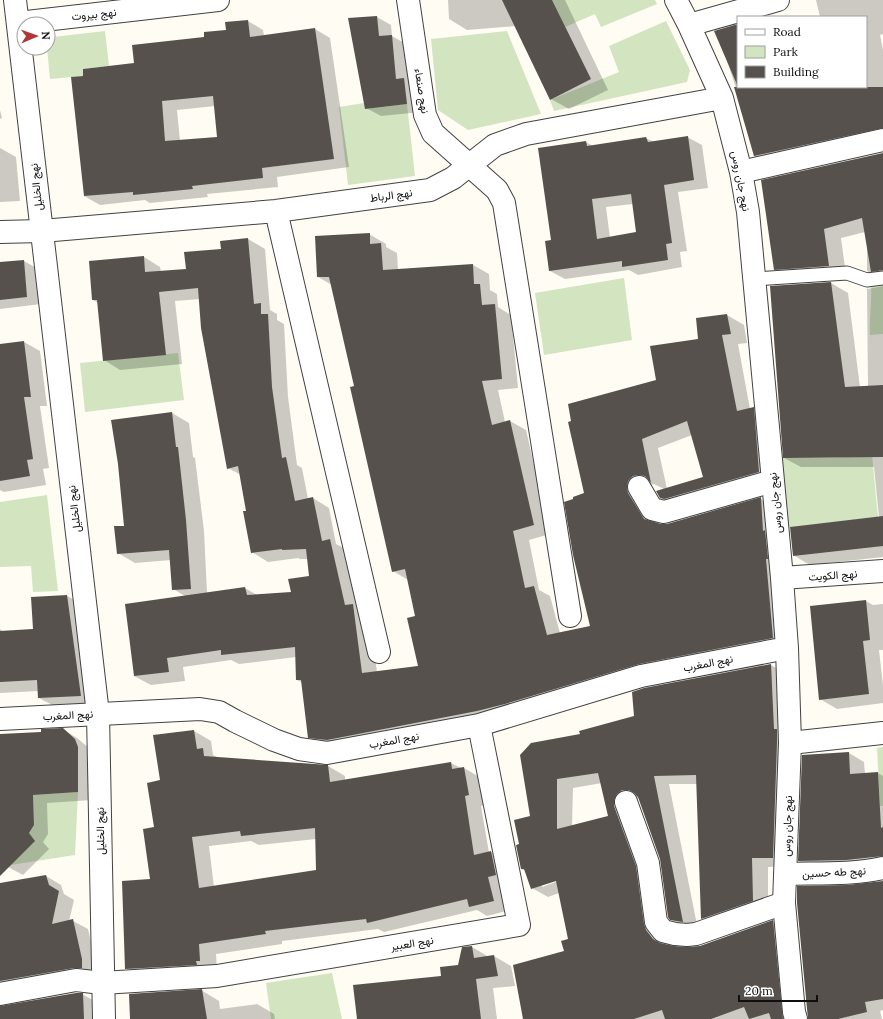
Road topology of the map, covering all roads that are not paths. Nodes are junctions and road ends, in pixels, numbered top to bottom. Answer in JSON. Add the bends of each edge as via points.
{"nodes":[{"id":1,"x":15,"y":0,"type":"edge"},
{"id":2,"x":218,"y":0,"type":"edge"},
{"id":3,"x":408,"y":0,"type":"edge"},
{"id":4,"x":676,"y":0,"type":"edge"},
{"id":5,"x":778,"y":0,"type":"edge"},
{"id":6,"x":17,"y":16,"type":"edge"},
{"id":7,"x":56,"y":19,"type":"edge"},
{"id":8,"x":689,"y":26,"type":"junction"},
{"id":9,"x":22,"y":56,"type":"edge"},
{"id":10,"x":722,"y":98,"type":"junction"},
{"id":11,"x":883,"y":140,"type":"edge"},
{"id":12,"x":469,"y":165,"type":"junction"},
{"id":13,"x":741,"y":172,"type":"junction"},
{"id":14,"x":276,"y":211,"type":"junction"},
{"id":15,"x":42,"y":231,"type":"junction"},
{"id":16,"x":0,"y":232,"type":"edge"},
{"id":17,"x":883,"y":278,"type":"edge"},
{"id":18,"x":754,"y":279,"type":"junction"},
{"id":19,"x":774,"y":481,"type":"junction"},
{"id":20,"x":639,"y":487,"type":"dead end"},
{"id":21,"x":883,"y":571,"type":"edge"},
{"id":22,"x":782,"y":578,"type":"junction"},
{"id":23,"x":570,"y":616,"type":"dead end"},
{"id":24,"x":787,"y":648,"type":"junction"},
{"id":25,"x":379,"y":652,"type":"dead end"},
{"id":26,"x":98,"y":714,"type":"junction"},
{"id":27,"x":0,"y":719,"type":"edge"},
{"id":28,"x":478,"y":725,"type":"junction"},
{"id":29,"x":883,"y":733,"type":"edge"},
{"id":30,"x":790,"y":744,"type":"junction"},
{"id":31,"x":626,"y":802,"type":"dead end"},
{"id":32,"x":883,"y":868,"type":"edge"},
{"id":33,"x":786,"y":874,"type":"junction"},
{"id":34,"x":784,"y":903,"type":"junction"},
{"id":35,"x":102,"y":983,"type":"junction"},
{"id":36,"x":0,"y":994,"type":"edge"},
{"id":37,"x":104,"y":1019,"type":"edge"},
{"id":38,"x":796,"y":1019,"type":"edge"}],
"edges":[{"from":1,"to":6,"type":"street","name":"نهج الخليل"},
{"from":2,"to":7,"type":"street","name":"نهج بيروت"},
{"from":3,"to":12,"type":"street","name":"نهج صنعاء","via":[[425,115],[433,133]]},
{"from":4,"to":8,"type":"street","name":"نهج جان روس"},
{"from":5,"to":8,"type":"street"},
{"from":8,"to":10,"type":"street","name":"نهج جان روس"},
{"from":9,"to":15,"type":"street","name":"نهج الخليل"},
{"from":10,"to":12,"type":"street","name":"نهج الرباط","via":[[526,134],[495,145]]},
{"from":10,"to":13,"type":"street","name":"نهج جان روس"},
{"from":11,"to":13,"type":"street"},
{"from":12,"to":14,"type":"street","name":"نهج الرباط","via":[[453,178],[430,190]]},
{"from":12,"to":23,"type":"street","name":"نهج صنعاء","via":[[497,190],[504,203]]},
{"from":13,"to":18,"type":"street","name":"نهج جان روس","via":[[748,212]]},
{"from":14,"to":15,"type":"street","name":"نهج الرباط"},
{"from":14,"to":25,"type":"street"},
{"from":15,"to":16,"type":"street","name":"نهج الرباط"},
{"from":15,"to":26,"type":"street","name":"نهج الخليل"},
{"from":17,"to":18,"type":"lane","via":[[867,280],[847,273]]},
{"from":18,"to":19,"type":"street","name":"نهج جان روس"},
{"from":19,"to":20,"type":"street","via":[[664,512],[652,509]]},
{"from":19,"to":22,"type":"street","name":"نهج جان روس"},
{"from":21,"to":22,"type":"street","name":"نهج الكويت"},
{"from":22,"to":24,"type":"street","name":"نهج جان روس"},
{"from":24,"to":28,"type":"street","name":"نهج المغرب","via":[[641,676]]},
{"from":24,"to":30,"type":"street","name":"نهج جان روس"},
{"from":26,"to":27,"type":"street","name":"نهج المغرب"},
{"from":26,"to":28,"type":"street","name":"نهج المغرب","via":[[200,709],[219,712],[274,740],[299,749],[327,753]]},
{"from":26,"to":35,"type":"street","name":"نهج الخليل"},
{"from":28,"to":35,"type":"street","name":"نهج العبير","via":[[519,925],[217,976]]},
{"from":29,"to":30,"type":"street"},
{"from":30,"to":33,"type":"street","name":"نهج جان روس"},
{"from":31,"to":34,"type":"street","via":[[648,863],[656,922],[663,931],[696,934]]},
{"from":32,"to":33,"type":"street","name":"نهج طه حسين","via":[[836,873]]},
{"from":33,"to":34,"type":"street","name":"نهج جان روس"},
{"from":34,"to":38,"type":"street","name":"نهج جان روس"},
{"from":35,"to":36,"type":"street","via":[[76,980]]},
{"from":35,"to":37,"type":"street","name":"نهج الخليل"}]}
